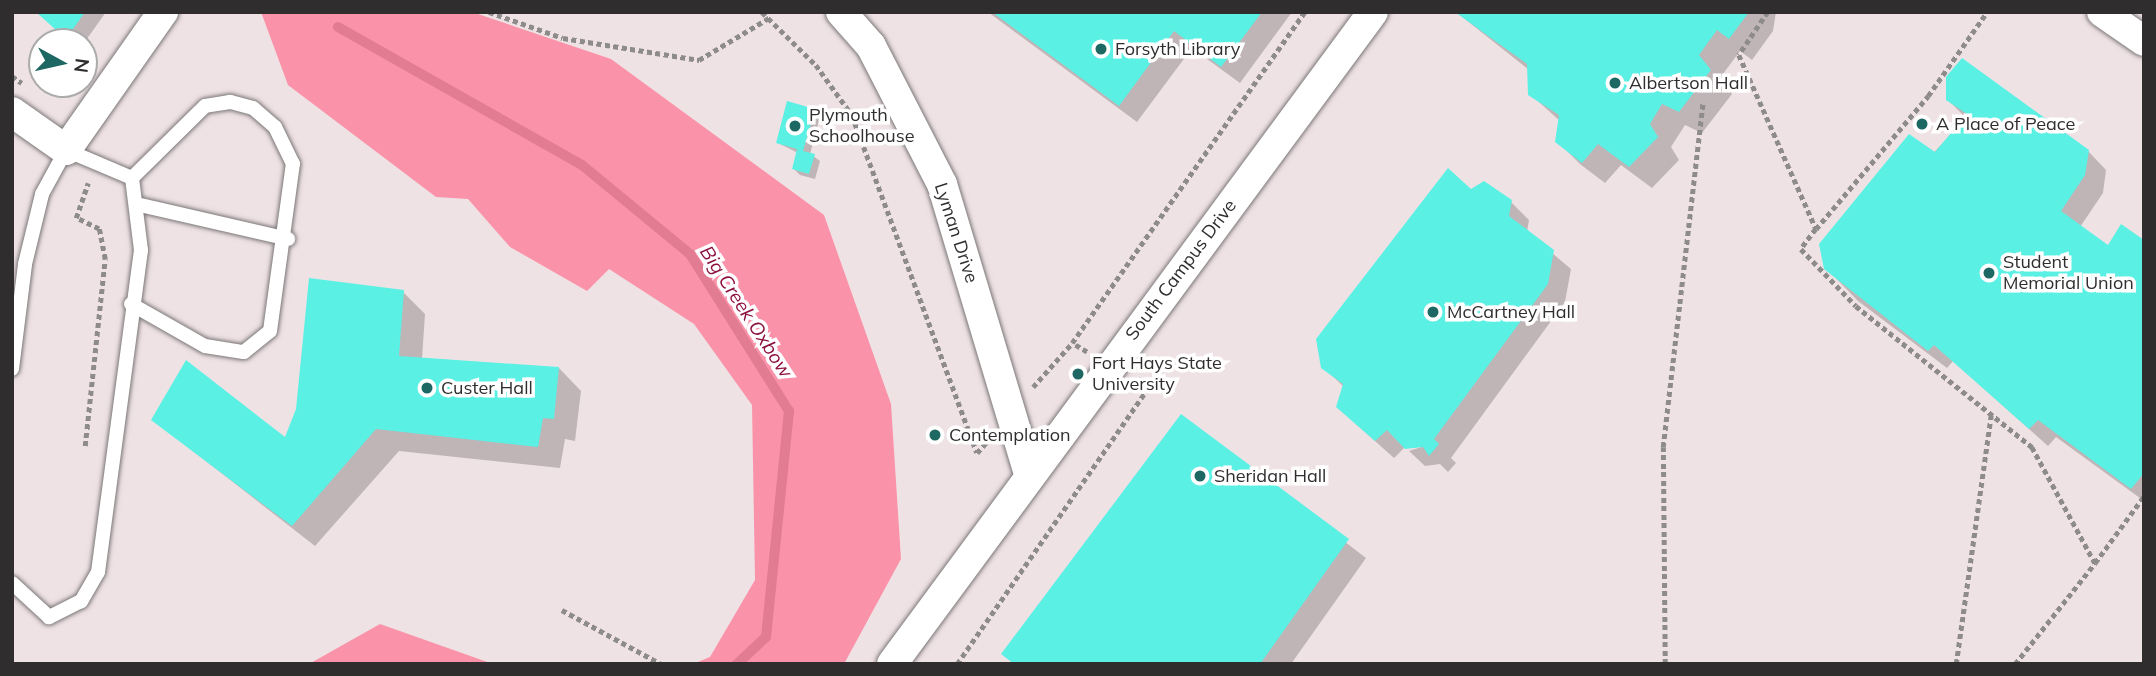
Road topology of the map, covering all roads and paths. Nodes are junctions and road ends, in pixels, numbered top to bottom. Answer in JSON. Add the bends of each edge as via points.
{"nodes":[{"id":1,"x":163,"y":12,"type":"edge"},
{"id":2,"x":489,"y":12,"type":"edge"},
{"id":3,"x":762,"y":12,"type":"edge"},
{"id":4,"x":841,"y":12,"type":"edge"},
{"id":5,"x":1305,"y":12,"type":"edge"},
{"id":6,"x":1373,"y":12,"type":"edge"},
{"id":7,"x":1768,"y":12,"type":"edge"},
{"id":8,"x":1987,"y":12,"type":"edge"},
{"id":9,"x":2102,"y":12,"type":"edge"},
{"id":10,"x":769,"y":18,"type":"junction"},
{"id":11,"x":2144,"y":41,"type":"edge"},
{"id":12,"x":1703,"y":102,"type":"dead end"},
{"id":13,"x":12,"y":112,"type":"edge"},
{"id":14,"x":66,"y":150,"type":"junction"},
{"id":15,"x":94,"y":162,"type":"junction"},
{"id":16,"x":132,"y":178,"type":"junction"},
{"id":17,"x":140,"y":205,"type":"junction"},
{"id":18,"x":1816,"y":229,"type":"junction"},
{"id":19,"x":288,"y":239,"type":"junction"},
{"id":20,"x":131,"y":304,"type":"junction"},
{"id":21,"x":1072,"y":343,"type":"junction"},
{"id":22,"x":1110,"y":365,"type":"junction"},
{"id":23,"x":12,"y":369,"type":"edge"},
{"id":24,"x":1011,"y":412,"type":"junction"},
{"id":25,"x":1991,"y":414,"type":"junction"},
{"id":26,"x":85,"y":446,"type":"dead end"},
{"id":27,"x":1029,"y":474,"type":"junction"},
{"id":28,"x":2144,"y":496,"type":"edge"},
{"id":29,"x":2095,"y":563,"type":"junction"},
{"id":30,"x":12,"y":583,"type":"edge"},
{"id":31,"x":562,"y":610,"type":"dead end"},
{"id":32,"x":661,"y":664,"type":"edge"},
{"id":33,"x":892,"y":664,"type":"edge"},
{"id":34,"x":957,"y":664,"type":"edge"},
{"id":35,"x":1665,"y":664,"type":"edge"},
{"id":36,"x":1956,"y":664,"type":"edge"},
{"id":37,"x":2015,"y":664,"type":"edge"}],
"edges":[{"from":1,"to":14,"type":"street"},
{"from":2,"to":10,"type":"path","via":[[563,38],[699,60],[708,60]]},
{"from":3,"to":10,"type":"path"},
{"from":4,"to":24,"type":"street","name":"Lyman Drive","via":[[871,46],[942,184]]},
{"from":5,"to":21,"type":"path"},
{"from":6,"to":22,"type":"street","name":"South Campus Drive"},
{"from":7,"to":18,"type":"path","via":[[1739,55]]},
{"from":8,"to":18,"type":"path","via":[[1927,96]]},
{"from":9,"to":11,"type":"street"},
{"from":10,"to":24,"type":"path","via":[[816,65],[852,115],[977,453]]},
{"from":12,"to":35,"type":"path","via":[[1663,447]]},
{"from":13,"to":14,"type":"street"},
{"from":14,"to":15,"type":"lane"},
{"from":14,"to":23,"type":"lane","via":[[36,217]]},
{"from":15,"to":16,"type":"lane"},
{"from":15,"to":26,"type":"path","via":[[76,218],[99,229],[105,259]]},
{"from":16,"to":17,"type":"lane"},
{"from":16,"to":19,"type":"lane","via":[[205,106],[230,102],[253,108],[275,127],[293,164]]},
{"from":17,"to":19,"type":"lane"},
{"from":17,"to":20,"type":"lane","via":[[141,250]]},
{"from":18,"to":25,"type":"path","via":[[1801,249],[1856,306]]},
{"from":19,"to":20,"type":"lane","via":[[270,331],[244,352],[205,346]]},
{"from":20,"to":30,"type":"lane","via":[[98,572],[82,601],[49,617]]},
{"from":21,"to":22,"type":"path"},
{"from":21,"to":24,"type":"path"},
{"from":22,"to":27,"type":"street","name":"South Campus Drive"},
{"from":22,"to":34,"type":"path","via":[[1150,385]]},
{"from":24,"to":27,"type":"street","name":"Lyman Drive"},
{"from":25,"to":29,"type":"path","via":[[2032,447]]},
{"from":25,"to":36,"type":"path"},
{"from":27,"to":33,"type":"street","name":"South Campus Drive"},
{"from":28,"to":29,"type":"path"},
{"from":29,"to":37,"type":"path"},
{"from":31,"to":32,"type":"path"}]}
